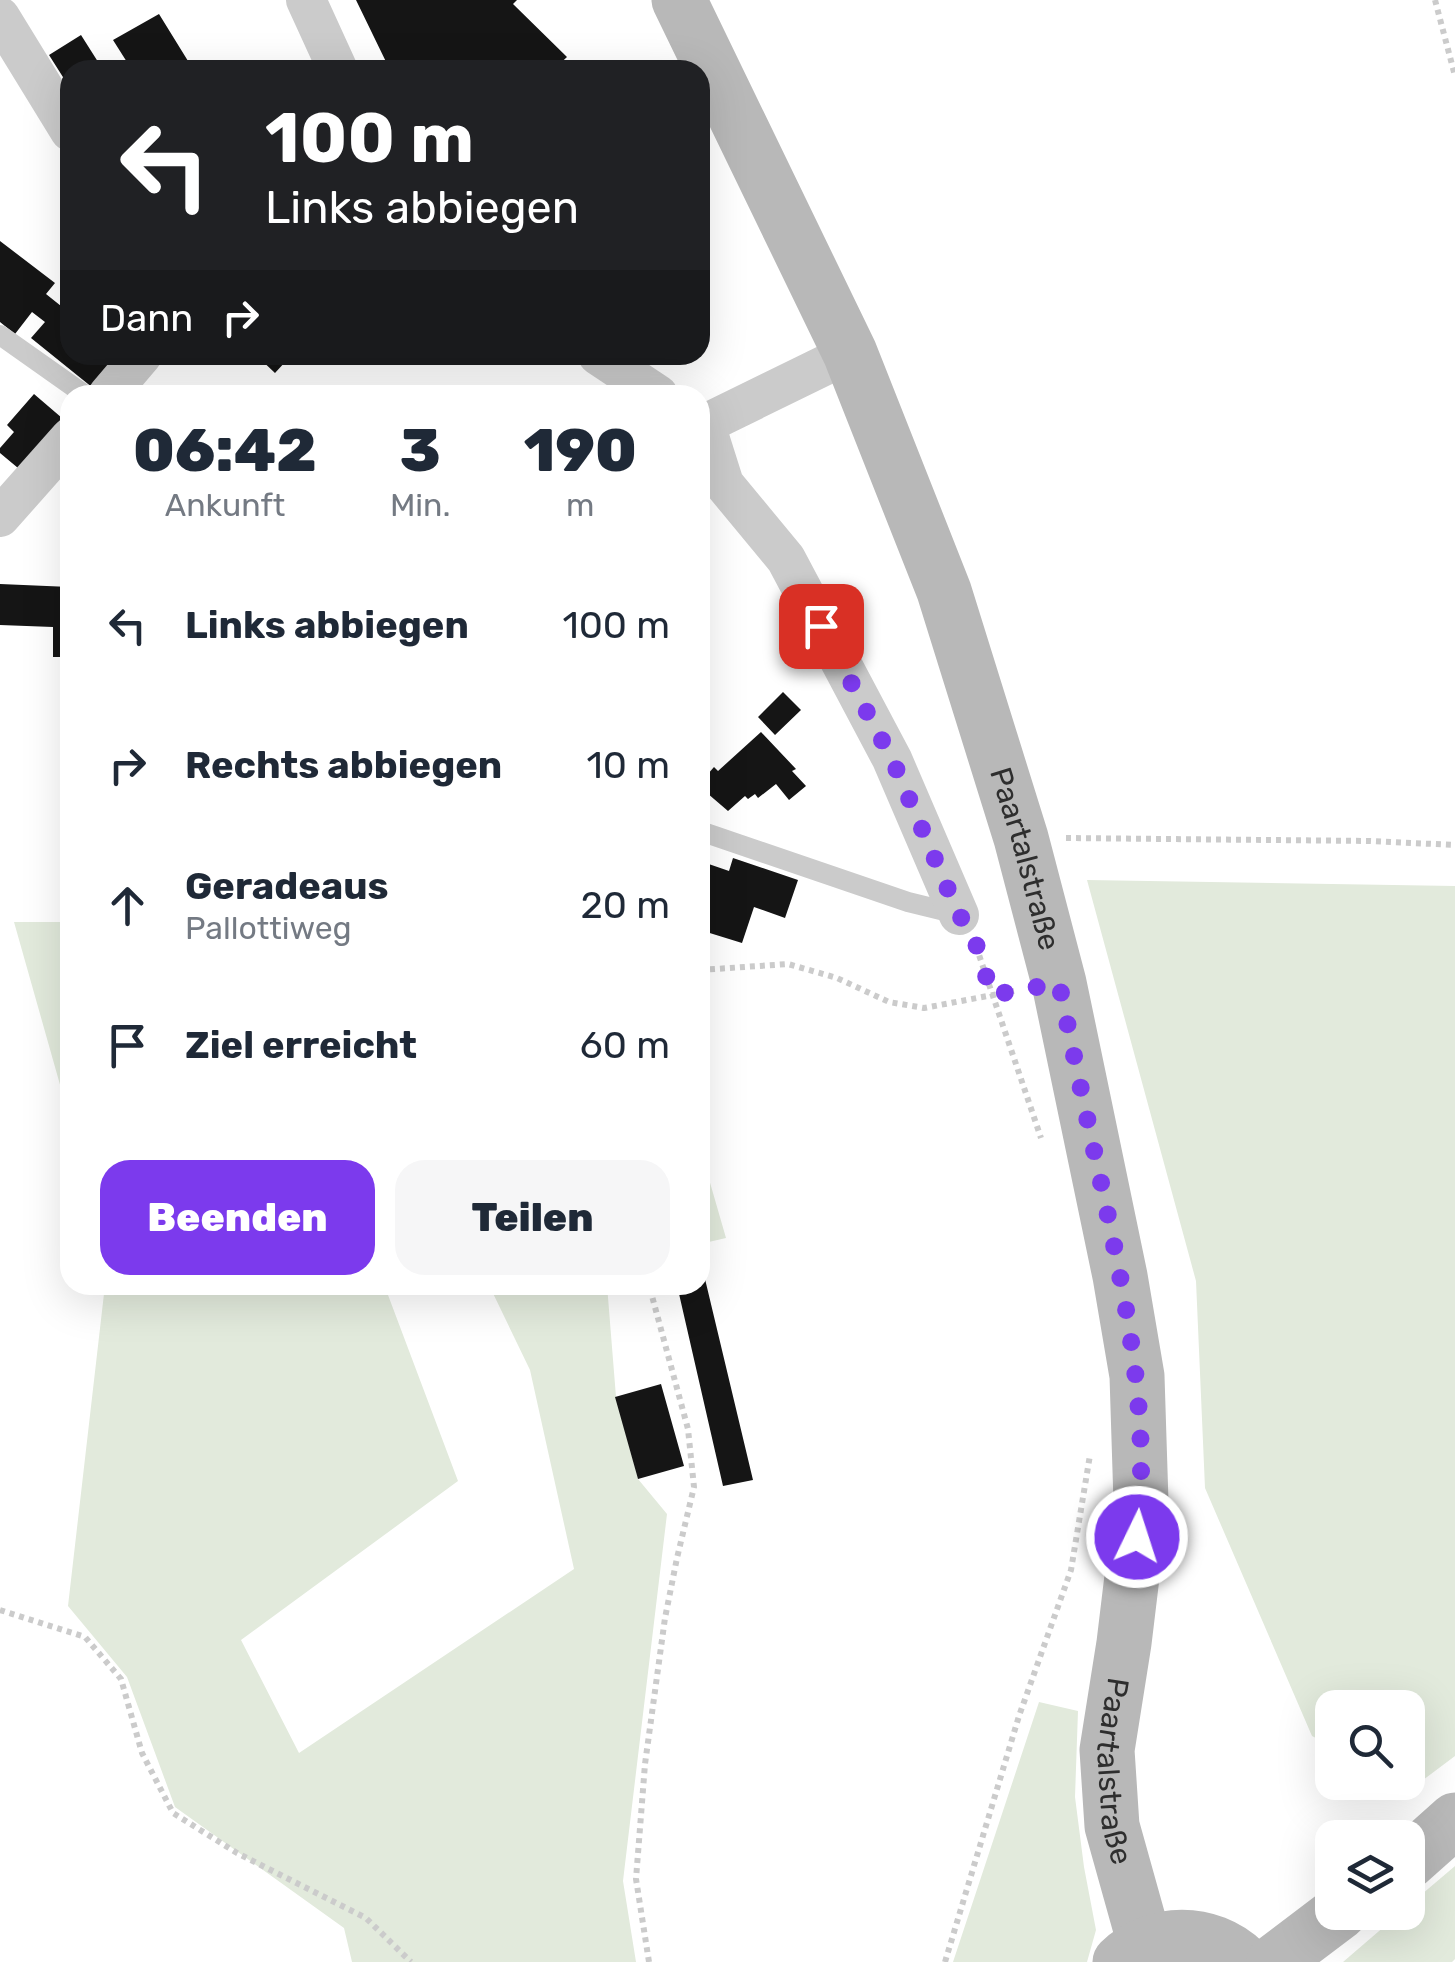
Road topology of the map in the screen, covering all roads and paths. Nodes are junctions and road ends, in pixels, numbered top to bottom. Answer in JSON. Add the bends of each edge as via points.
{"nodes":[{"id":1,"x":306,"y":0,"type":"edge"},
{"id":2,"x":679,"y":0,"type":"edge"},
{"id":3,"x":1435,"y":0,"type":"edge"},
{"id":4,"x":0,"y":17,"type":"edge"},
{"id":5,"x":333,"y":60,"type":"edge"},
{"id":6,"x":708,"y":60,"type":"edge"},
{"id":7,"x":710,"y":64,"type":"edge"},
{"id":8,"x":1455,"y":76,"type":"edge"},
{"id":9,"x":60,"y":115,"type":"edge"},
{"id":10,"x":0,"y":335,"type":"edge"},
{"id":11,"x":850,"y":353,"type":"junction"},
{"id":12,"x":134,"y":365,"type":"edge"},
{"id":13,"x":613,"y":365,"type":"edge"},
{"id":14,"x":70,"y":385,"type":"edge"},
{"id":15,"x":116,"y":385,"type":"edge"},
{"id":16,"x":643,"y":385,"type":"edge"},
{"id":17,"x":710,"y":418,"type":"edge"},
{"id":18,"x":710,"y":445,"type":"edge"},
{"id":19,"x":60,"y":449,"type":"edge"},
{"id":20,"x":0,"y":517,"type":"edge"},
{"id":21,"x":710,"y":834,"type":"edge"},
{"id":22,"x":1021,"y":838,"type":"junction"},
{"id":23,"x":1455,"y":845,"type":"edge"},
{"id":24,"x":959,"y":915,"type":"junction"},
{"id":25,"x":710,"y":969,"type":"edge"},
{"id":26,"x":1059,"y":983,"type":"junction"},
{"id":27,"x":992,"y":995,"type":"junction"},
{"id":28,"x":1045,"y":1152,"type":"dead end"},
{"id":29,"x":652,"y":1295,"type":"edge"},
{"id":30,"x":1092,"y":1444,"type":"dead end"},
{"id":31,"x":0,"y":1610,"type":"edge"},
{"id":32,"x":1455,"y":1820,"type":"edge"},
{"id":33,"x":1425,"y":1847,"type":"edge"},
{"id":34,"x":1316,"y":1930,"type":"edge"},
{"id":35,"x":1133,"y":1953,"type":"edge"},
{"id":36,"x":410,"y":1962,"type":"edge"},
{"id":37,"x":649,"y":1962,"type":"edge"},
{"id":38,"x":944,"y":1962,"type":"edge"},
{"id":39,"x":1244,"y":1962,"type":"edge"},
{"id":40,"x":1274,"y":1962,"type":"edge"}],
"edges":[{"from":1,"to":5,"type":"street"},
{"from":2,"to":6,"type":"main road","name":"Paartalstraße"},
{"from":3,"to":8,"type":"path"},
{"from":4,"to":9,"type":"street"},
{"from":7,"to":11,"type":"main road","name":"Paartalstraße"},
{"from":10,"to":14,"type":"lane"},
{"from":11,"to":17,"type":"street"},
{"from":11,"to":22,"type":"main road","name":"Paartalstraße","via":[[944,591]]},
{"from":12,"to":15,"type":"street"},
{"from":13,"to":16,"type":"street"},
{"from":18,"to":24,"type":"street","via":[[724,484],[786,559],[892,759]]},
{"from":19,"to":20,"type":"street"},
{"from":21,"to":24,"type":"lane"},
{"from":22,"to":23,"type":"path"},
{"from":22,"to":26,"type":"main road","name":"Paartalstraße"},
{"from":24,"to":27,"type":"path","via":[[972,931]]},
{"from":25,"to":27,"type":"path","via":[[788,964],[889,1002],[924,1008]]},
{"from":26,"to":27,"type":"path"},
{"from":26,"to":35,"type":"main road","name":"Paartalstraße","via":[[1137,1376],[1141,1502],[1107,1750]]},
{"from":27,"to":28,"type":"path"},
{"from":29,"to":37,"type":"path","via":[[688,1429],[694,1486],[665,1618],[645,1764],[636,1880]]},
{"from":30,"to":38,"type":"path","via":[[1070,1570]]},
{"from":31,"to":36,"type":"path","via":[[85,1637],[120,1679],[142,1753],[173,1813],[366,1918]]},
{"from":32,"to":33,"type":"main road"},
{"from":34,"to":40,"type":"main road"},
{"from":35,"to":39,"type":"main road","via":[[1179,1936],[1208,1940]]}]}
